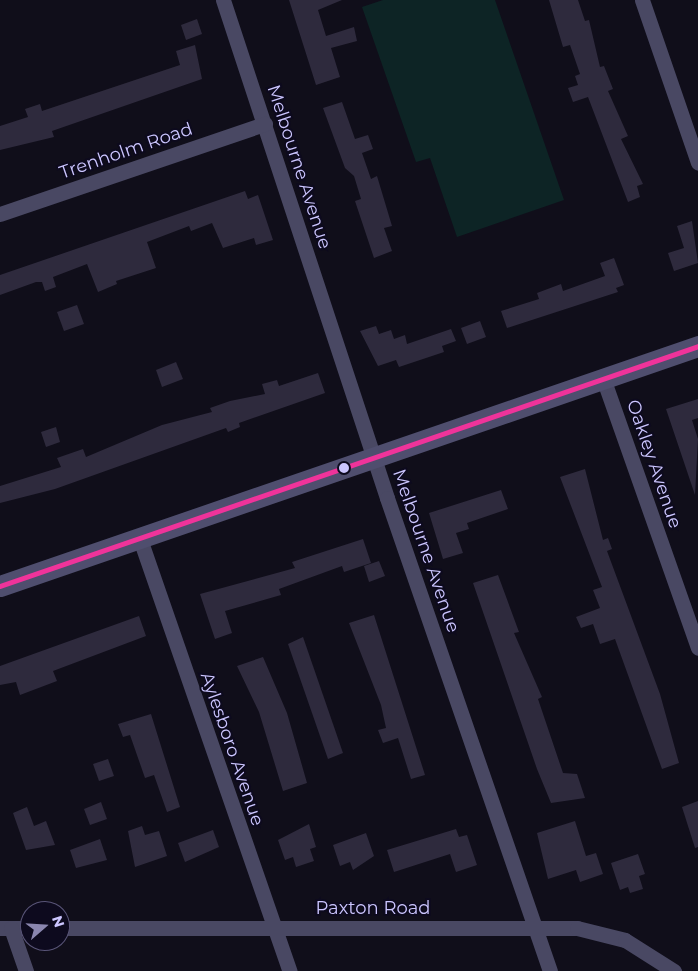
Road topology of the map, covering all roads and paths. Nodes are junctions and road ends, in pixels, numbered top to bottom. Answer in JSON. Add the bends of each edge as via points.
{"nodes":[{"id":1,"x":223,"y":0,"type":"edge"},
{"id":2,"x":642,"y":0,"type":"edge"},
{"id":3,"x":265,"y":124,"type":"junction"},
{"id":4,"x":698,"y":163,"type":"edge"},
{"id":5,"x":0,"y":214,"type":"edge"},
{"id":6,"x":698,"y":346,"type":"edge"},
{"id":7,"x":603,"y":378,"type":"junction"},
{"id":8,"x":374,"y":457,"type":"junction"},
{"id":9,"x":140,"y":538,"type":"junction"},
{"id":10,"x":0,"y":586,"type":"edge"},
{"id":11,"x":698,"y":648,"type":"edge"},
{"id":12,"x":274,"y":927,"type":"junction"},
{"id":13,"x":535,"y":927,"type":"junction"},
{"id":14,"x":6,"y":928,"type":"edge"},
{"id":15,"x":20,"y":928,"type":"edge"},
{"id":16,"x":70,"y":928,"type":"edge"},
{"id":17,"x":26,"y":971,"type":"edge"},
{"id":18,"x":290,"y":971,"type":"edge"},
{"id":19,"x":550,"y":971,"type":"edge"},
{"id":20,"x":674,"y":971,"type":"edge"}],
"edges":[{"from":1,"to":3,"type":"street","name":"Melbourne Avenue"},
{"from":2,"to":4,"type":"street"},
{"from":3,"to":5,"type":"street","name":"Trenholm Road"},
{"from":3,"to":8,"type":"street","name":"Melbourne Avenue"},
{"from":6,"to":7,"type":"street"},
{"from":7,"to":8,"type":"street"},
{"from":7,"to":11,"type":"street","name":"Oakley Avenue"},
{"from":8,"to":9,"type":"street"},
{"from":8,"to":13,"type":"street","name":"Melbourne Avenue"},
{"from":9,"to":10,"type":"street"},
{"from":9,"to":12,"type":"street","name":"Aylesboro Avenue"},
{"from":12,"to":13,"type":"street","name":"Paxton Road"},
{"from":12,"to":16,"type":"street","name":"Paxton Road"},
{"from":12,"to":18,"type":"street","name":"Aylesboro Avenue"},
{"from":13,"to":19,"type":"street","name":"Melbourne Avenue"},
{"from":13,"to":20,"type":"street","name":"Paxton Road","via":[[607,933],[642,948]]},
{"from":14,"to":15,"type":"street"},
{"from":14,"to":17,"type":"street"}]}
